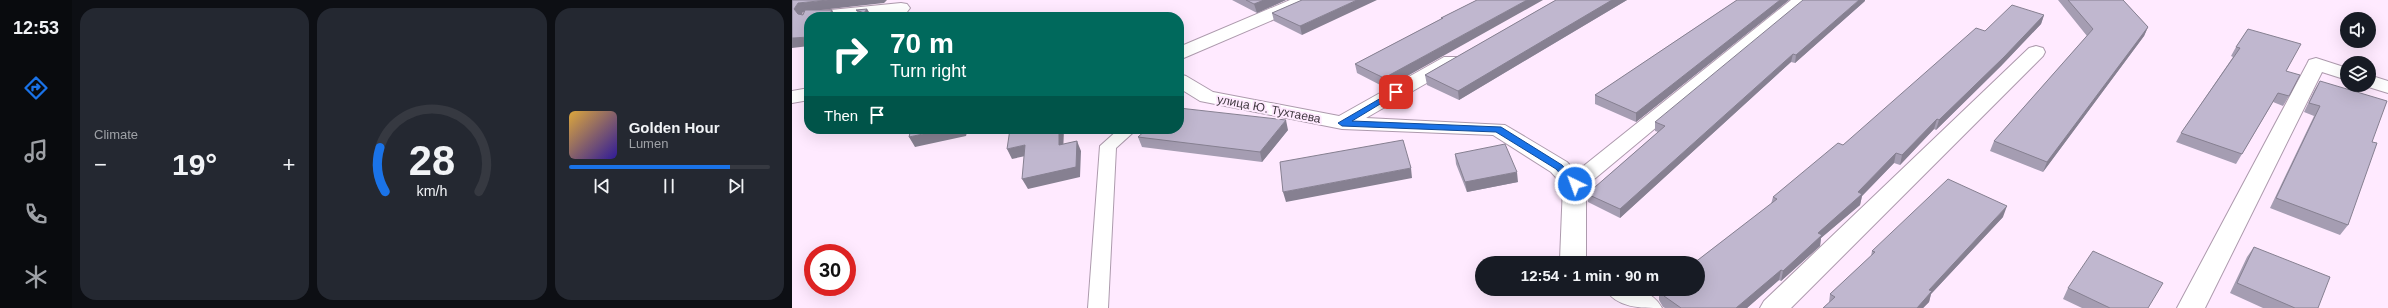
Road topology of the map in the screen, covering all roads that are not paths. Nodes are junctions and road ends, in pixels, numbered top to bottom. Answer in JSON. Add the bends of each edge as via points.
{"nodes":[{"id":1,"x":1304,"y":0,"type":"edge"},
{"id":2,"x":1802,"y":0,"type":"edge"},
{"id":3,"x":900,"y":8,"type":"edge"},
{"id":4,"x":860,"y":12,"type":"edge"},
{"id":5,"x":804,"y":18,"type":"edge"},
{"id":6,"x":792,"y":19,"type":"edge"},
{"id":7,"x":1184,"y":52,"type":"edge"},
{"id":8,"x":2036,"y":52,"type":"dead end"},
{"id":9,"x":1464,"y":54,"type":"edge"},
{"id":10,"x":2340,"y":72,"type":"edge"},
{"id":11,"x":2376,"y":83,"type":"edge"},
{"id":12,"x":1184,"y":86,"type":"edge"},
{"id":13,"x":2388,"y":87,"type":"edge"},
{"id":14,"x":804,"y":95,"type":"edge"},
{"id":15,"x":792,"y":97,"type":"edge"},
{"id":16,"x":1342,"y":123,"type":"junction"},
{"id":17,"x":1123,"y":134,"type":"edge"},
{"id":18,"x":1575,"y":184,"type":"junction"},
{"id":19,"x":1573,"y":256,"type":"edge"},
{"id":20,"x":1629,"y":296,"type":"edge"},
{"id":21,"x":1098,"y":308,"type":"edge"},
{"id":22,"x":1648,"y":308,"type":"edge"},
{"id":23,"x":1774,"y":308,"type":"edge"},
{"id":24,"x":2190,"y":308,"type":"edge"}],
"edges":[{"from":1,"to":7,"type":"street"},
{"from":2,"to":18,"type":"street"},
{"from":3,"to":4,"type":"street"},
{"from":5,"to":6,"type":"street"},
{"from":8,"to":23,"type":"street"},
{"from":9,"to":16,"type":"street"},
{"from":10,"to":24,"type":"street","via":[[2316,64]]},
{"from":11,"to":13,"type":"street"},
{"from":12,"to":16,"type":"street","name":"улица Ю. Тухтаева","via":[[1207,97]]},
{"from":14,"to":15,"type":"street"},
{"from":16,"to":18,"type":"street","name":"улица Ю. Тухтаева","via":[[1498,129],[1559,167]]},
{"from":17,"to":21,"type":"lane","via":[[1108,146]]},
{"from":18,"to":19,"type":"street"},
{"from":20,"to":22,"type":"street"}]}
